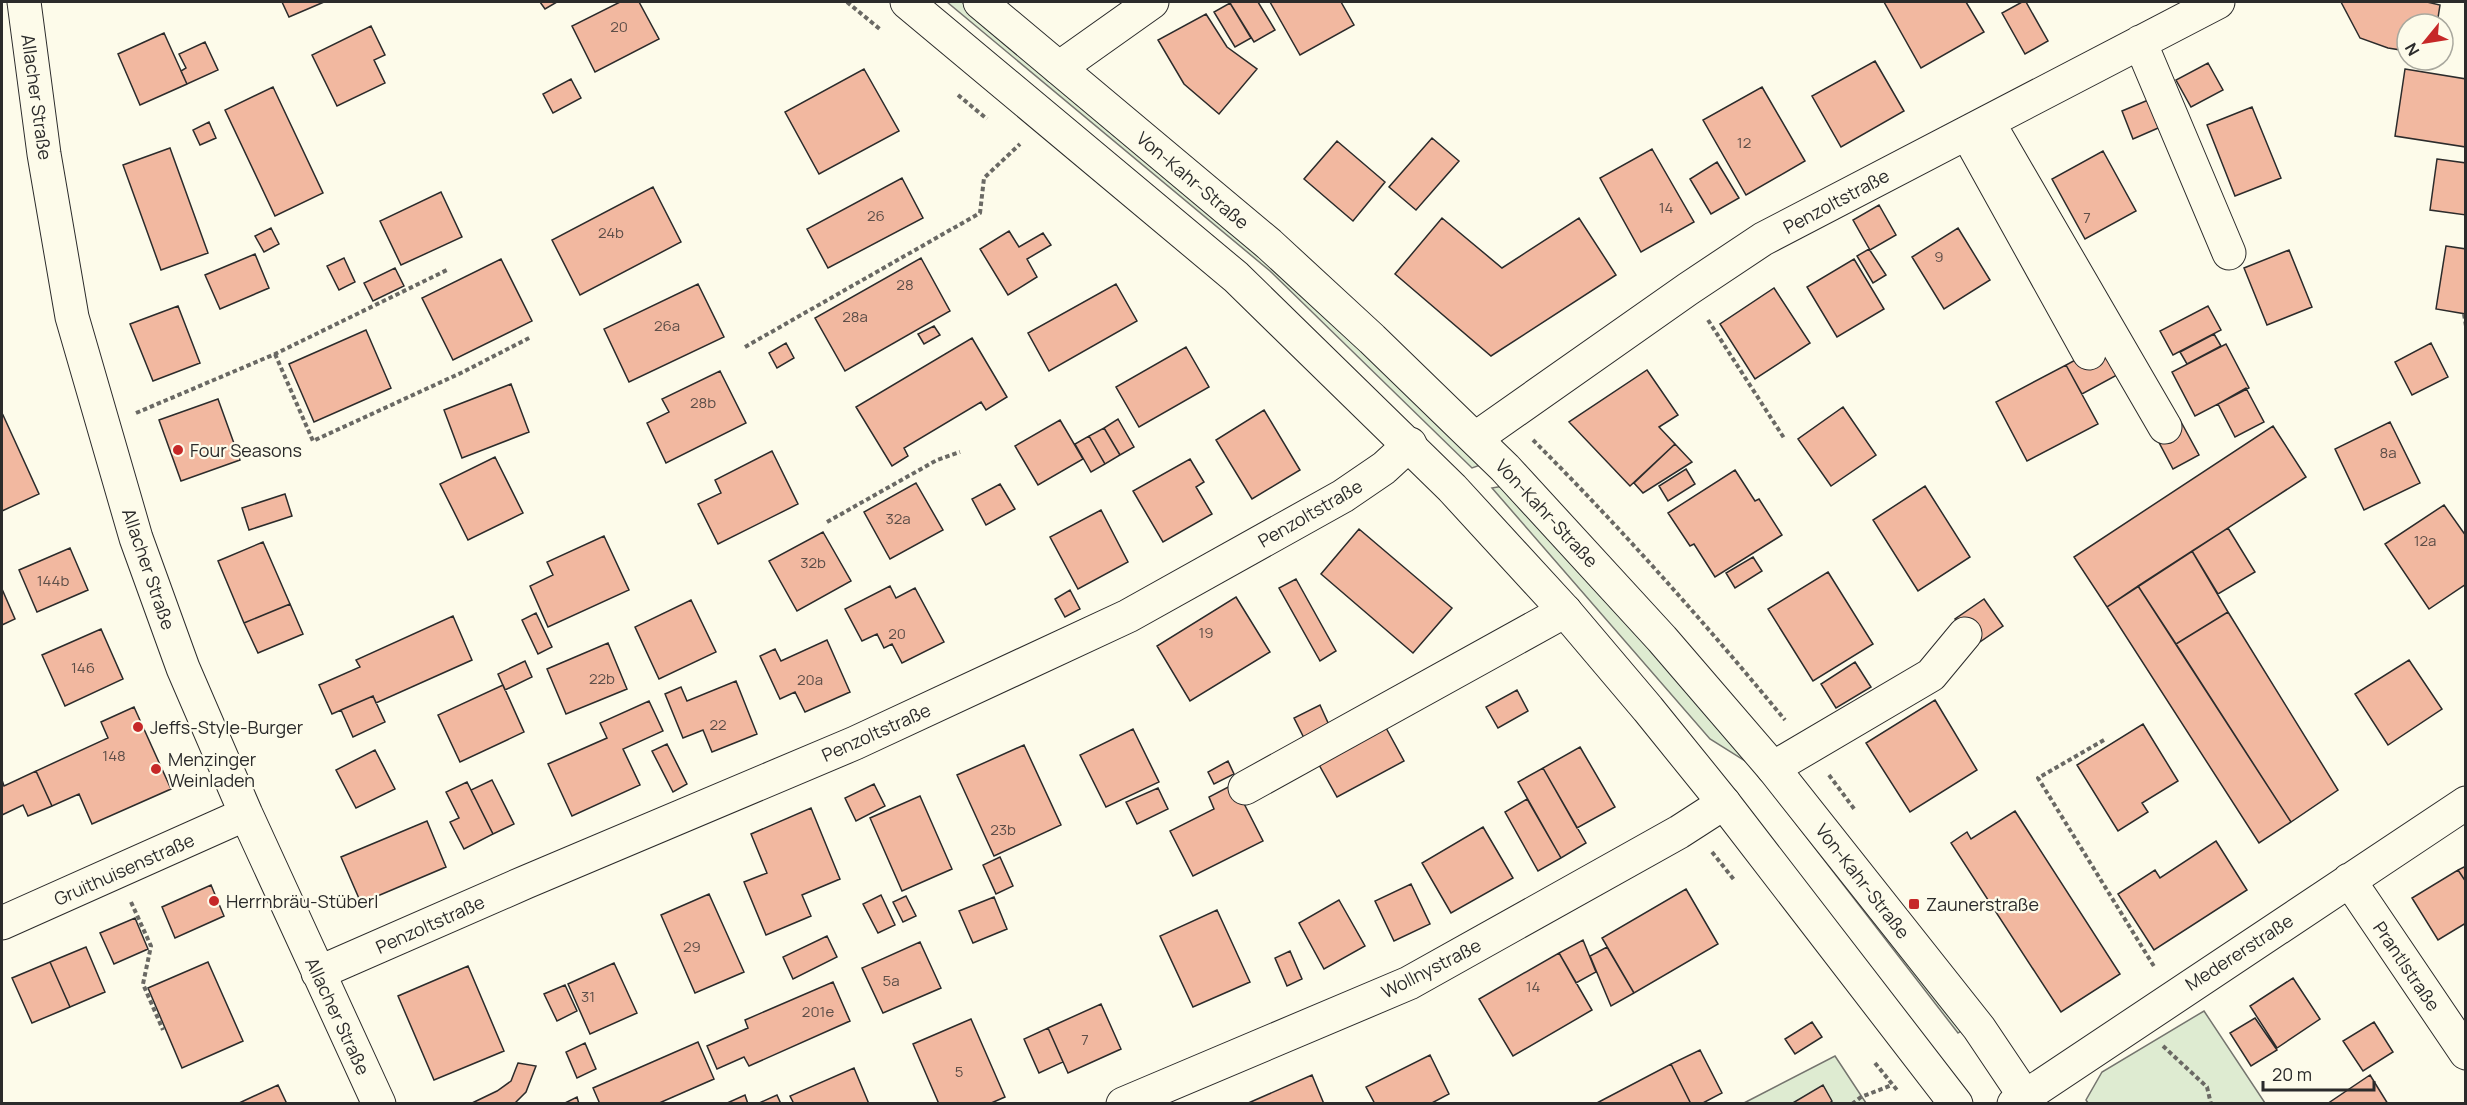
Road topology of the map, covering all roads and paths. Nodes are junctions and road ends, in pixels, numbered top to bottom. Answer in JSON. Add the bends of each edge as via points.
{"nodes":[{"id":1,"x":24,"y":2,"type":"edge"},
{"id":2,"x":847,"y":2,"type":"edge"},
{"id":3,"x":907,"y":2,"type":"edge"},
{"id":4,"x":980,"y":2,"type":"edge"},
{"id":5,"x":1152,"y":2,"type":"edge"},
{"id":6,"x":2218,"y":2,"type":"edge"},
{"id":7,"x":883,"y":32,"type":"dead end"},
{"id":8,"x":2140,"y":42,"type":"junction"},
{"id":9,"x":1059,"y":68,"type":"junction"},
{"id":10,"x":954,"y":92,"type":"dead end"},
{"id":11,"x":1045,"y":117,"type":"junction"},
{"id":12,"x":988,"y":120,"type":"dead end"},
{"id":13,"x":1978,"y":127,"type":"junction"},
{"id":14,"x":1012,"y":139,"type":"dead end"},
{"id":15,"x":1020,"y":145,"type":"junction"},
{"id":16,"x":2229,"y":252,"type":"dead end"},
{"id":17,"x":448,"y":269,"type":"dead end"},
{"id":18,"x":1688,"y":289,"type":"junction"},
{"id":19,"x":2464,"y":314,"type":"edge"},
{"id":20,"x":2466,"y":326,"type":"edge"},
{"id":21,"x":531,"y":337,"type":"dead end"},
{"id":22,"x":745,"y":347,"type":"dead end"},
{"id":23,"x":2089,"y":353,"type":"dead end"},
{"id":24,"x":275,"y":354,"type":"junction"},
{"id":25,"x":104,"y":427,"type":"junction"},
{"id":26,"x":2165,"y":427,"type":"dead end"},
{"id":27,"x":1476,"y":438,"type":"junction"},
{"id":28,"x":1784,"y":438,"type":"dead end"},
{"id":29,"x":1410,"y":444,"type":"junction"},
{"id":30,"x":960,"y":452,"type":"dead end"},
{"id":31,"x":828,"y":522,"type":"dead end"},
{"id":32,"x":1565,"y":611,"type":"junction"},
{"id":33,"x":1965,"y":634,"type":"dead end"},
{"id":34,"x":2104,"y":740,"type":"dead end"},
{"id":35,"x":1773,"y":768,"type":"junction"},
{"id":36,"x":1245,"y":788,"type":"dead end"},
{"id":37,"x":1724,"y":803,"type":"junction"},
{"id":38,"x":2466,"y":803,"type":"edge"},
{"id":39,"x":246,"y":814,"type":"junction"},
{"id":40,"x":1695,"y":822,"type":"junction"},
{"id":41,"x":117,"y":872,"type":"junction"},
{"id":42,"x":2349,"y":880,"type":"junction"},
{"id":43,"x":1738,"y":885,"type":"dead end"},
{"id":44,"x":2,"y":923,"type":"edge"},
{"id":45,"x":318,"y":973,"type":"junction"},
{"id":46,"x":2172,"y":996,"type":"junction"},
{"id":47,"x":2142,"y":1017,"type":"junction"},
{"id":48,"x":163,"y":1030,"type":"dead end"},
{"id":49,"x":2466,"y":1053,"type":"edge"},
{"id":50,"x":1871,"y":1057,"type":"dead end"},
{"id":51,"x":1903,"y":1097,"type":"dead end"},
{"id":52,"x":2023,"y":1101,"type":"edge"},
{"id":53,"x":379,"y":1104,"type":"edge"},
{"id":54,"x":1123,"y":1104,"type":"edge"},
{"id":55,"x":1956,"y":1104,"type":"edge"},
{"id":56,"x":2211,"y":1104,"type":"edge"}],
"edges":[{"from":1,"to":25,"type":"street","name":"Allacher Straße","via":[[72,317]]},
{"from":2,"to":7,"type":"path"},
{"from":3,"to":11,"type":"street"},
{"from":4,"to":9,"type":"street","name":"Von-Kahr-Straße"},
{"from":5,"to":9,"type":"street"},
{"from":6,"to":8,"type":"street","name":"Penzoltstraße"},
{"from":8,"to":13,"type":"street","name":"Penzoltstraße"},
{"from":8,"to":16,"type":"street"},
{"from":9,"to":27,"type":"street","name":"Von-Kahr-Straße","via":[[1269,244]]},
{"from":10,"to":12,"type":"path"},
{"from":11,"to":15,"type":"path"},
{"from":11,"to":29,"type":"street","via":[[1236,277]]},
{"from":13,"to":18,"type":"street","name":"Penzoltstraße","via":[[1763,239]]},
{"from":13,"to":23,"type":"street"},
{"from":13,"to":26,"type":"street"},
{"from":14,"to":15,"type":"path"},
{"from":15,"to":22,"type":"path","via":[[984,178],[980,213]]},
{"from":17,"to":24,"type":"path"},
{"from":18,"to":27,"type":"street","name":"Penzoltstraße"},
{"from":18,"to":28,"type":"path"},
{"from":19,"to":20,"type":"path"},
{"from":21,"to":24,"type":"path","via":[[313,441]]},
{"from":24,"to":25,"type":"path"},
{"from":25,"to":39,"type":"street","name":"Allacher Straße","via":[[136,538],[183,668]]},
{"from":27,"to":35,"type":"street","name":"Von-Kahr-Straße","via":[[1580,547]]},
{"from":29,"to":32,"type":"street"},
{"from":29,"to":45,"type":"street","name":"Penzoltstraße","via":[[1384,468],[1343,496],[1128,616],[855,742]]},
{"from":30,"to":31,"type":"path","via":[[937,460]]},
{"from":32,"to":36,"type":"street"},
{"from":32,"to":37,"type":"street"},
{"from":33,"to":35,"type":"street","via":[[1930,675]]},
{"from":34,"to":46,"type":"path","via":[[2038,778]]},
{"from":35,"to":52,"type":"street","name":"Von-Kahr-Straße","via":[[1979,1028]]},
{"from":37,"to":40,"type":"street","name":"Wollnystraße"},
{"from":37,"to":55,"type":"street"},
{"from":38,"to":42,"type":"street","name":"Medererstraße"},
{"from":39,"to":41,"type":"street","name":"Gruithuisenstraße"},
{"from":39,"to":45,"type":"street","name":"Allacher Straße"},
{"from":40,"to":43,"type":"path"},
{"from":40,"to":54,"type":"street","name":"Wollnystraße","via":[[1408,983]]},
{"from":41,"to":44,"type":"street","name":"Gruithuisenstraße"},
{"from":41,"to":48,"type":"path","via":[[151,946],[143,984]]},
{"from":42,"to":46,"type":"street","name":"Medererstraße"},
{"from":42,"to":49,"type":"street","name":"Prantlstraße"},
{"from":45,"to":53,"type":"street","name":"Allacher Straße"},
{"from":46,"to":47,"type":"street","name":"Medererstraße"},
{"from":47,"to":52,"type":"street","name":"Medererstraße"},
{"from":47,"to":56,"type":"path","via":[[2155,1038],[2206,1087]]},
{"from":50,"to":51,"type":"path"}]}
